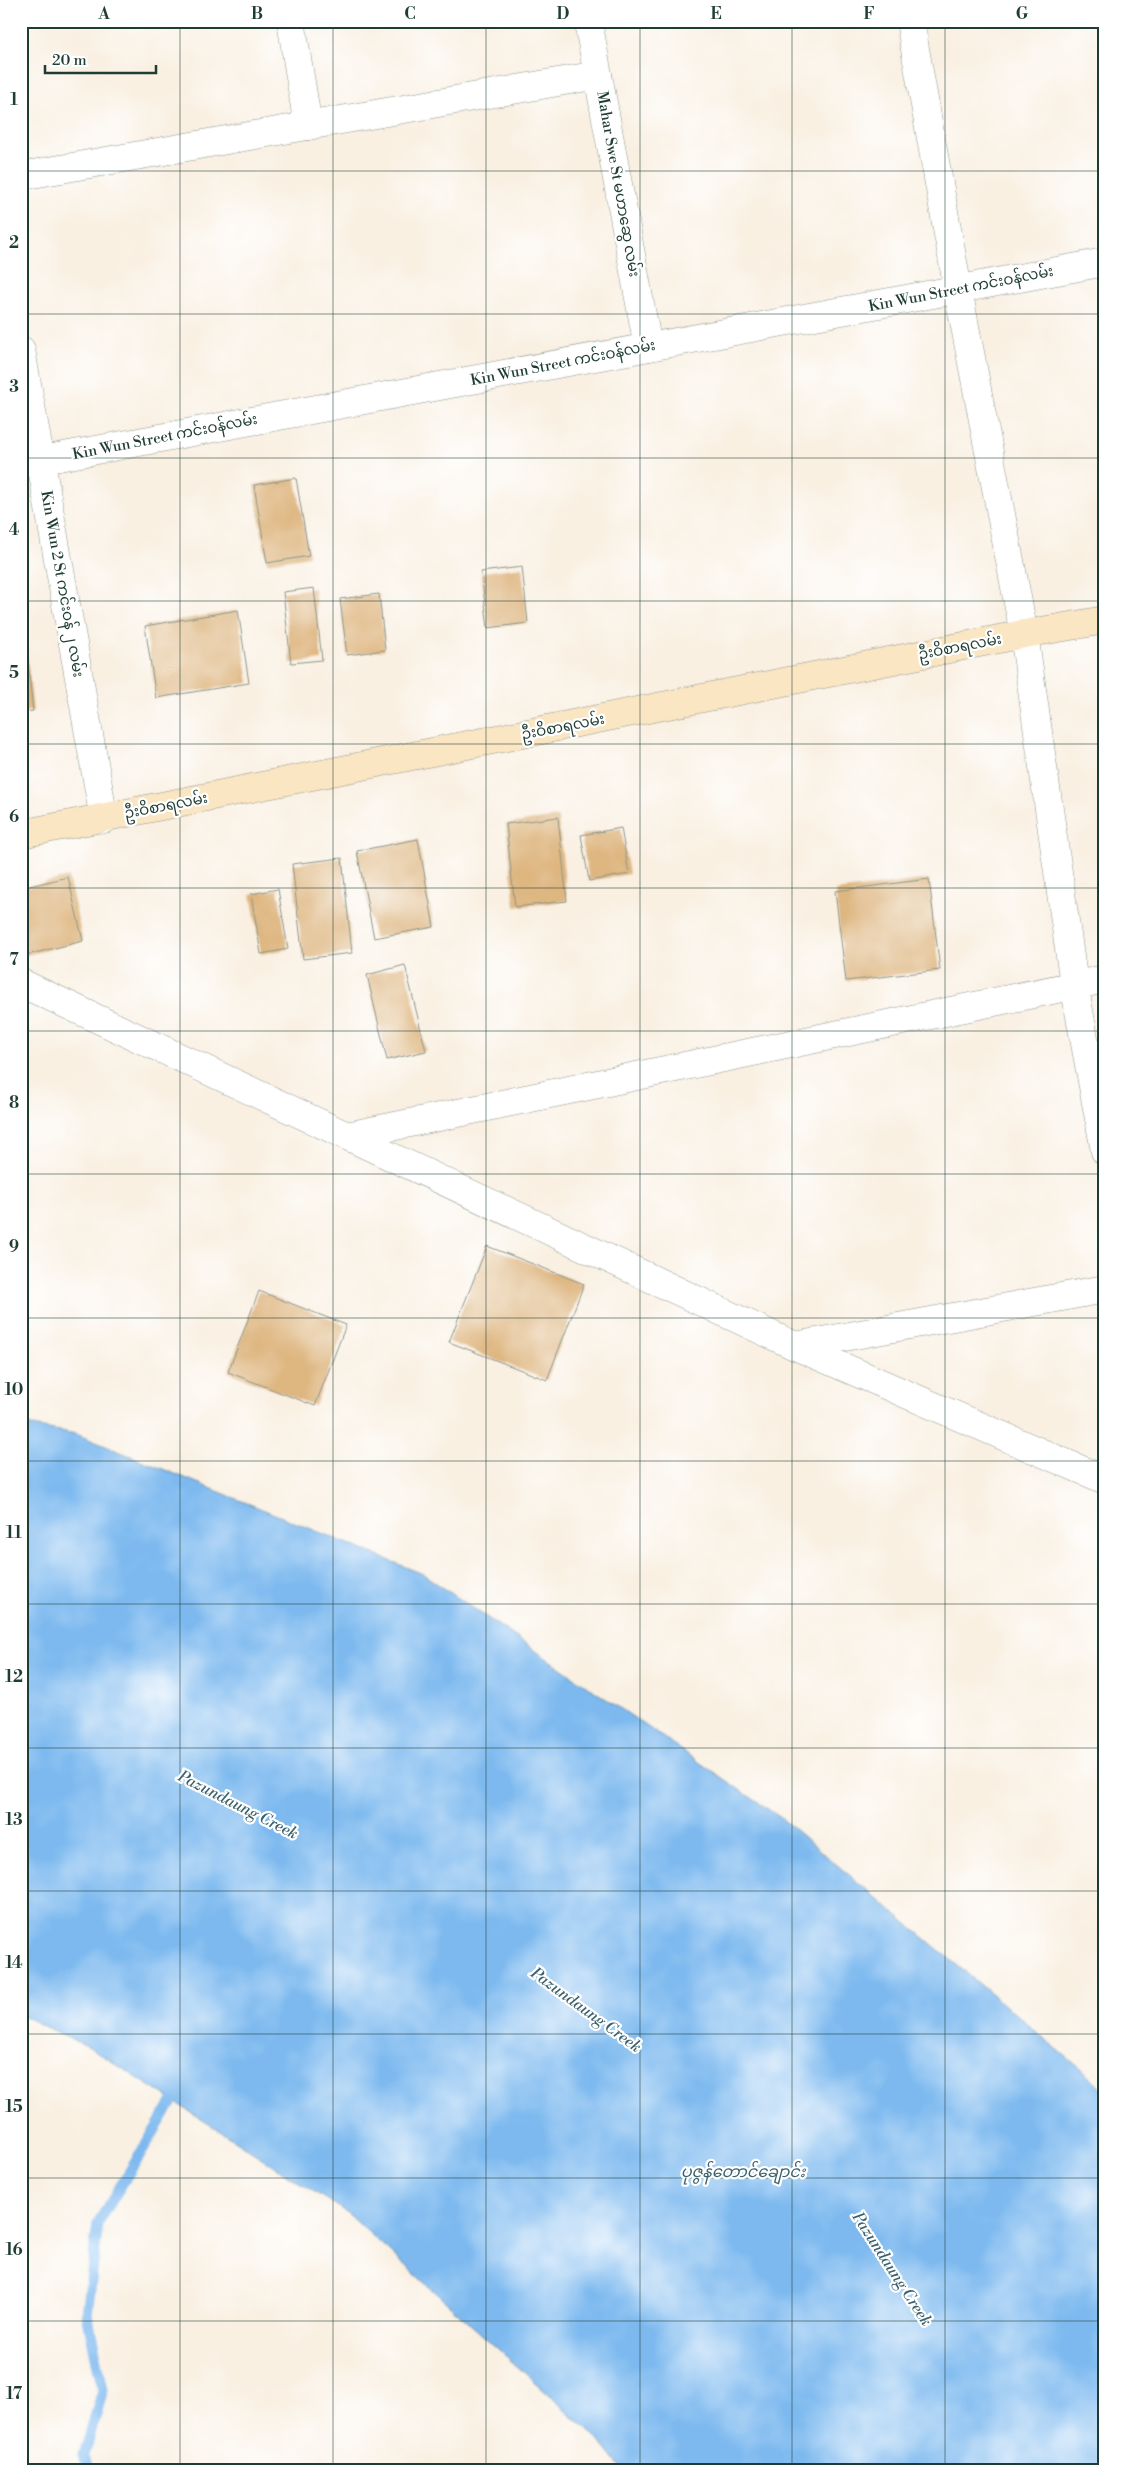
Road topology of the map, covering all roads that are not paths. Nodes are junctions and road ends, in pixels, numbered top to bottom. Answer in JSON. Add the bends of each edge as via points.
{"nodes":[{"id":1,"x":291,"y":21,"type":"edge"},
{"id":2,"x":588,"y":21,"type":"edge"},
{"id":3,"x":910,"y":21,"type":"edge"},
{"id":4,"x":598,"y":75,"type":"junction"},
{"id":5,"x":308,"y":126,"type":"junction"},
{"id":6,"x":21,"y":176,"type":"edge"},
{"id":7,"x":1105,"y":262,"type":"edge"},
{"id":8,"x":958,"y":290,"type":"junction"},
{"id":9,"x":648,"y":347,"type":"junction"},
{"id":10,"x":21,"y":350,"type":"edge"},
{"id":11,"x":31,"y":462,"type":"edge"},
{"id":12,"x":1105,"y":620,"type":"edge"},
{"id":13,"x":1024,"y":634,"type":"junction"},
{"id":14,"x":104,"y":819,"type":"junction"},
{"id":15,"x":21,"y":834,"type":"edge"},
{"id":16,"x":1105,"y":979,"type":"edge"},
{"id":17,"x":21,"y":983,"type":"edge"},
{"id":18,"x":1074,"y":984,"type":"junction"},
{"id":19,"x":347,"y":1136,"type":"junction"},
{"id":20,"x":1105,"y":1151,"type":"edge"},
{"id":21,"x":1105,"y":1289,"type":"edge"},
{"id":22,"x":795,"y":1346,"type":"junction"},
{"id":23,"x":1105,"y":1480,"type":"edge"}],
"edges":[{"from":1,"to":5,"type":"street"},
{"from":2,"to":4,"type":"street","name":"Mahar Swe St မဟာဆွေ လမ်း"},
{"from":3,"to":8,"type":"street"},
{"from":4,"to":5,"type":"street"},
{"from":4,"to":9,"type":"street","name":"Mahar Swe St မဟာဆွေ လမ်း"},
{"from":5,"to":6,"type":"street"},
{"from":7,"to":8,"type":"street","name":"Kin Wun Street ကင်းဝန်လမ်း"},
{"from":8,"to":9,"type":"street","name":"Kin Wun Street ကင်းဝန်လမ်း"},
{"from":8,"to":13,"type":"street"},
{"from":9,"to":11,"type":"street","name":"Kin Wun Street ကင်းဝန်လမ်း"},
{"from":10,"to":11,"type":"street","name":"Kin Wun 2 St ကင်းဝန် ၂ လမ်း"},
{"from":11,"to":14,"type":"street","name":"Kin Wun 2 St ကင်းဝန် ၂ လမ်း"},
{"from":12,"to":13,"type":"main road","name":"ဦးဝိစာရလမ်း"},
{"from":13,"to":14,"type":"main road","name":"ဦးဝိစာရလမ်း"},
{"from":13,"to":18,"type":"street"},
{"from":14,"to":15,"type":"main road","name":"ဦးဝိစာရလမ်း"},
{"from":16,"to":18,"type":"street"},
{"from":17,"to":19,"type":"street"},
{"from":18,"to":19,"type":"street"},
{"from":18,"to":20,"type":"street"},
{"from":19,"to":22,"type":"street"},
{"from":21,"to":22,"type":"street"},
{"from":22,"to":23,"type":"street"}]}
